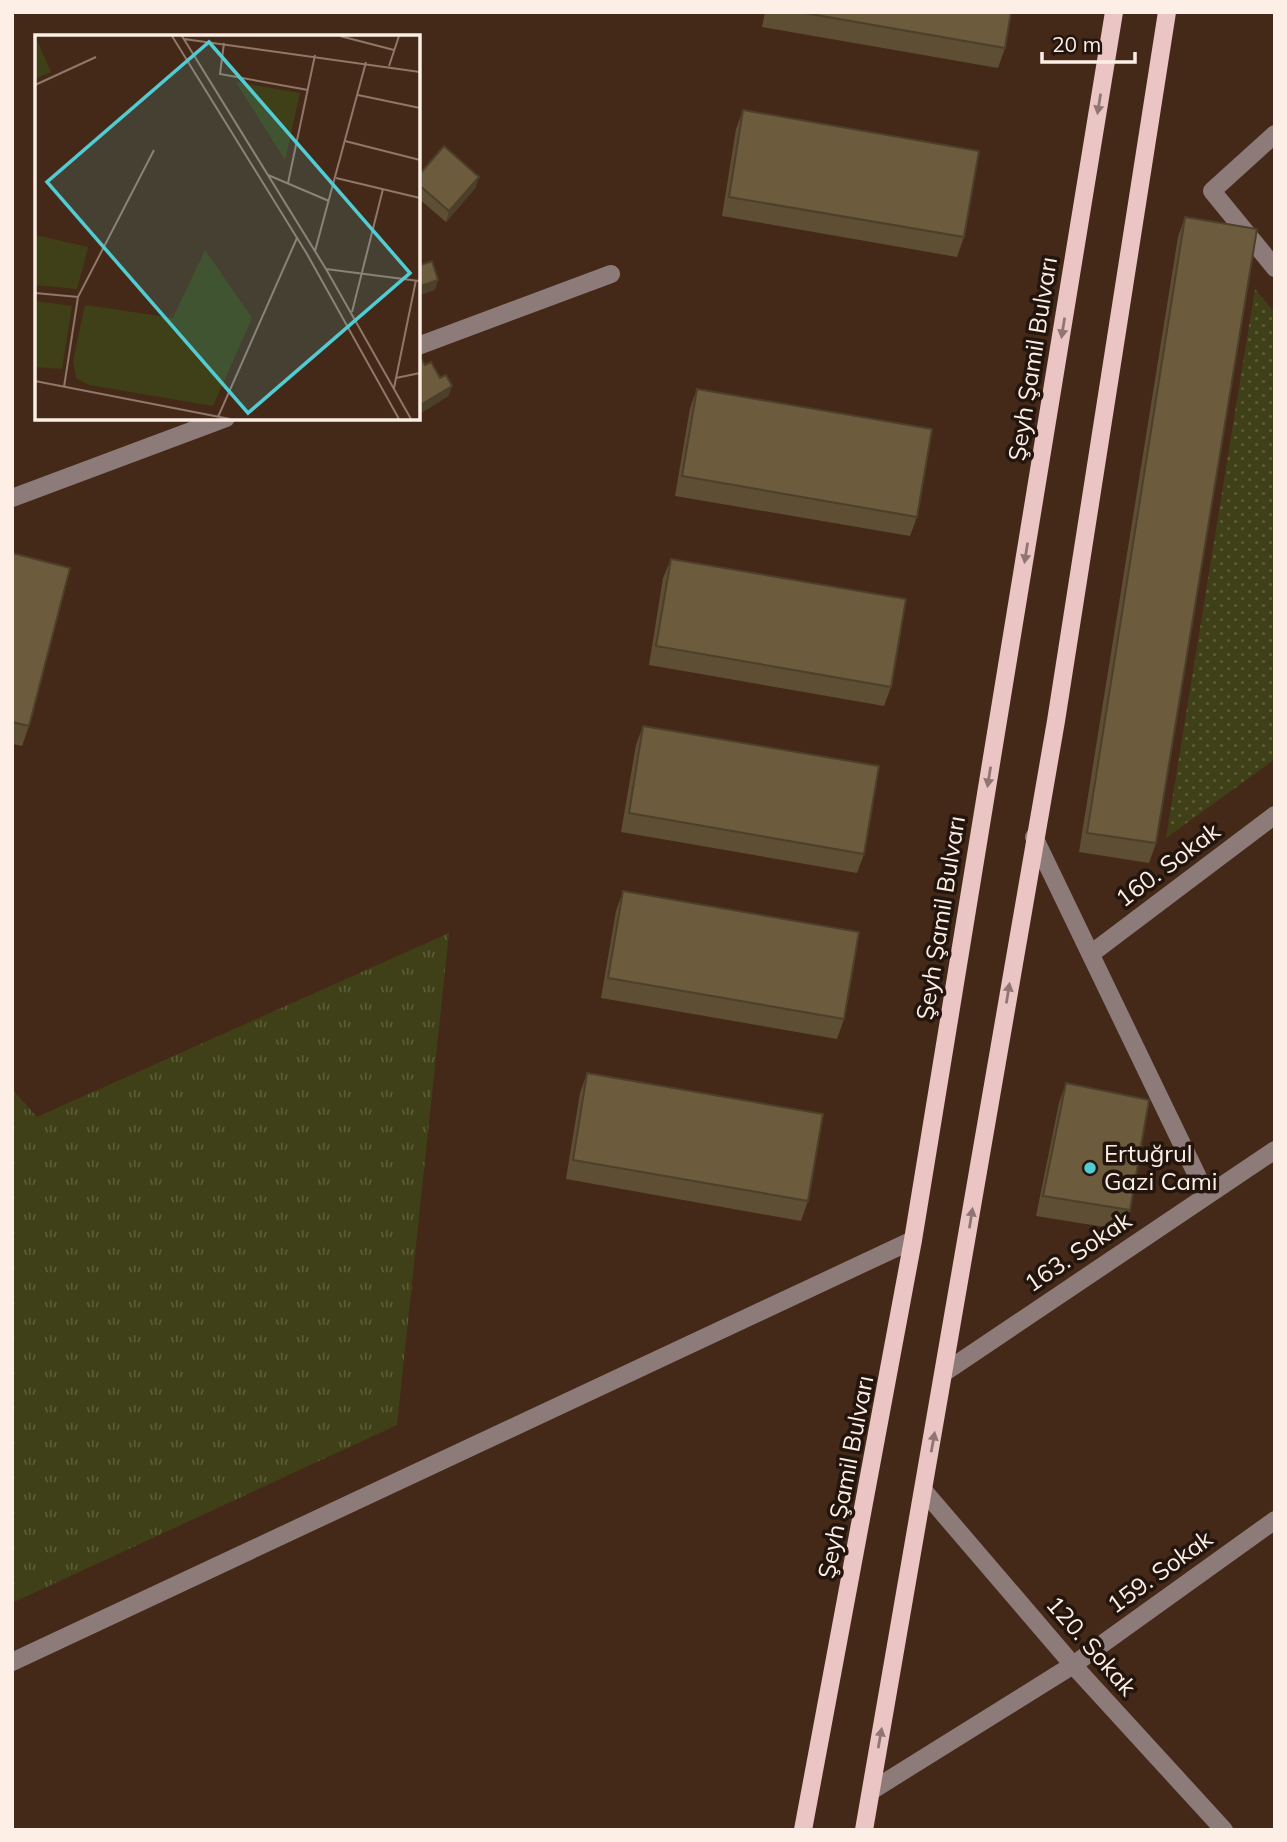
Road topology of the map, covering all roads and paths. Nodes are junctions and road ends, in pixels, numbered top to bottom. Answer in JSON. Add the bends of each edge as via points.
{"nodes":[{"id":1,"x":1114,"y":12,"type":"edge"},
{"id":2,"x":1167,"y":12,"type":"edge"},
{"id":3,"x":1275,"y":134,"type":"edge"},
{"id":4,"x":1275,"y":268,"type":"edge"},
{"id":5,"x":611,"y":274,"type":"dead end"},
{"id":6,"x":420,"y":345,"type":"edge"},
{"id":7,"x":221,"y":420,"type":"edge"},
{"id":8,"x":12,"y":499,"type":"edge"},
{"id":9,"x":1275,"y":815,"type":"edge"},
{"id":10,"x":1034,"y":837,"type":"junction"},
{"id":11,"x":1092,"y":953,"type":"junction"},
{"id":12,"x":1275,"y":1150,"type":"edge"},
{"id":13,"x":1206,"y":1194,"type":"junction"},
{"id":14,"x":913,"y":1240,"type":"junction"},
{"id":15,"x":945,"y":1372,"type":"junction"},
{"id":16,"x":925,"y":1491,"type":"junction"},
{"id":17,"x":1275,"y":1520,"type":"edge"},
{"id":18,"x":12,"y":1662,"type":"edge"},
{"id":19,"x":1073,"y":1665,"type":"junction"},
{"id":20,"x":871,"y":1791,"type":"junction"},
{"id":21,"x":803,"y":1830,"type":"edge"},
{"id":22,"x":864,"y":1830,"type":"edge"},
{"id":23,"x":1224,"y":1830,"type":"edge"}],
"edges":[{"from":1,"to":14,"type":"main road","name":"Şeyh Şamil Bulvarı","one_way":true},
{"from":2,"to":10,"type":"main road"},
{"from":3,"to":4,"type":"street","via":[[1212,191]]},
{"from":5,"to":6,"type":"street"},
{"from":7,"to":8,"type":"street"},
{"from":9,"to":11,"type":"street","name":"160. Sokak"},
{"from":10,"to":11,"type":"street"},
{"from":15,"to":10,"type":"main road","one_way":true},
{"from":11,"to":13,"type":"street"},
{"from":12,"to":13,"type":"street","name":"163. Sokak"},
{"from":13,"to":15,"type":"street","name":"163. Sokak"},
{"from":14,"to":18,"type":"street"},
{"from":14,"to":21,"type":"main road","name":"Şeyh Şamil Bulvarı"},
{"from":16,"to":15,"type":"main road","one_way":true},
{"from":16,"to":19,"type":"street","name":"120. Sokak"},
{"from":20,"to":16,"type":"main road","one_way":true},
{"from":17,"to":19,"type":"street","name":"159. Sokak"},
{"from":19,"to":20,"type":"street","name":"159. Sokak"},
{"from":19,"to":23,"type":"street","name":"120. Sokak"},
{"from":20,"to":22,"type":"main road"}]}
